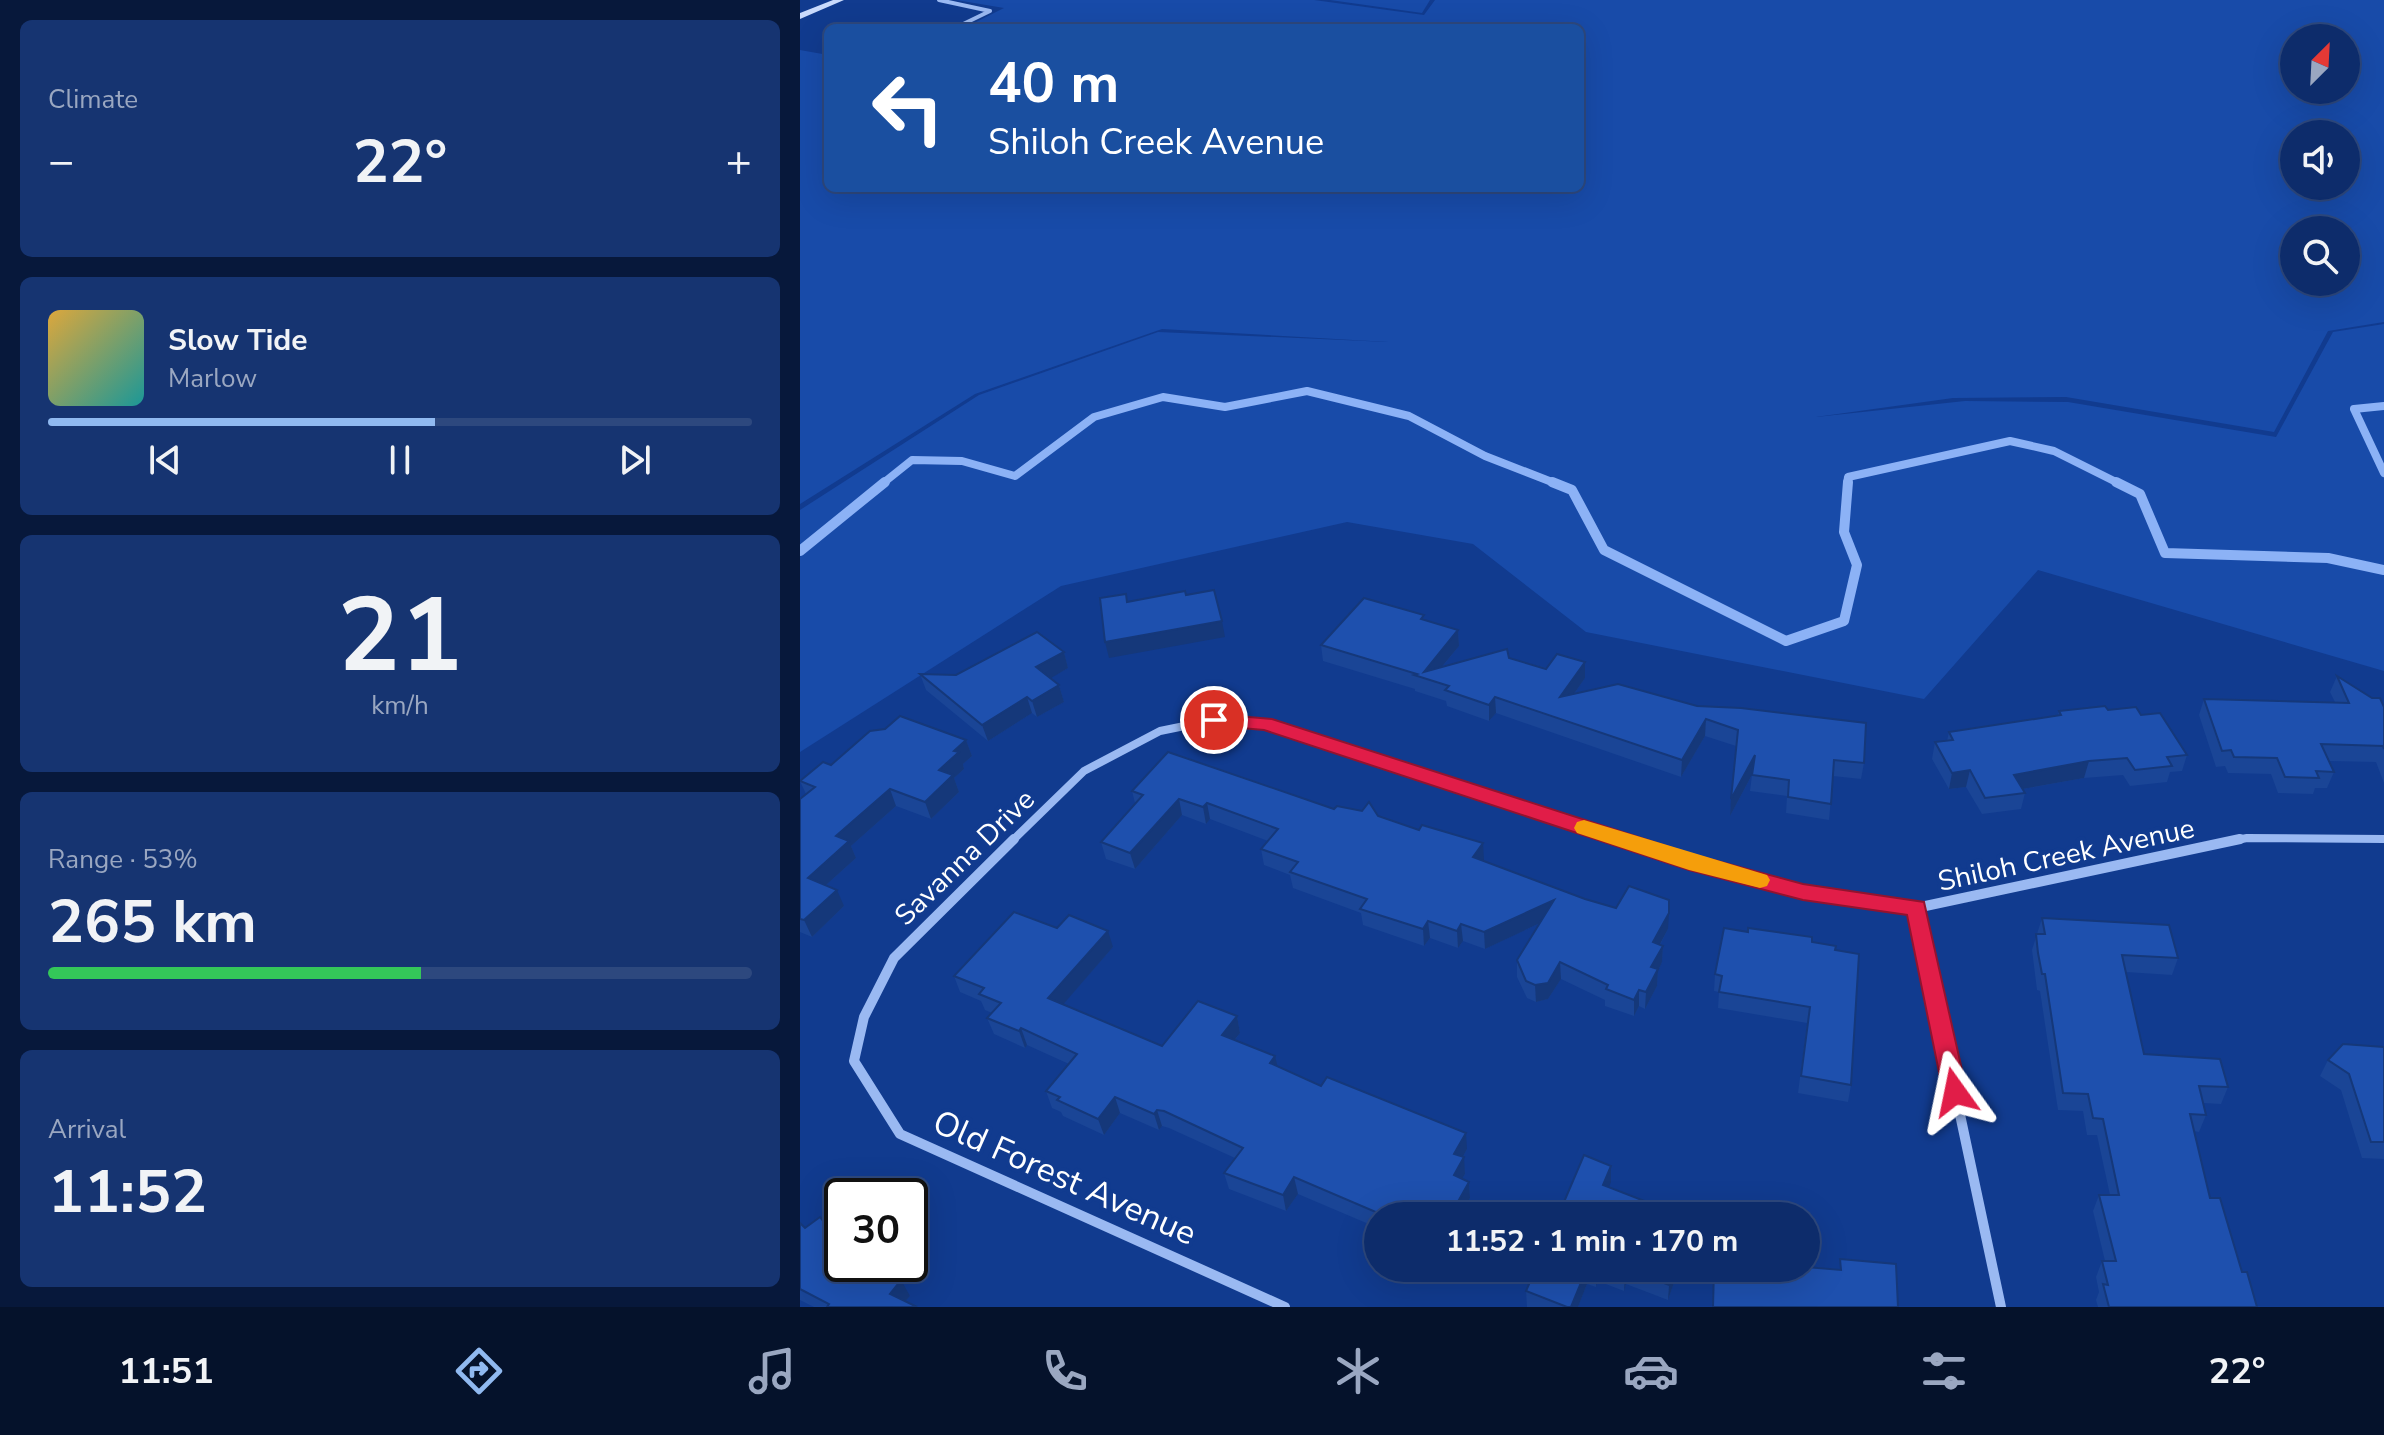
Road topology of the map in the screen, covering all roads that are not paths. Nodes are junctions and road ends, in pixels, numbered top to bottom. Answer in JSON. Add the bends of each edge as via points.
{"nodes":[{"id":1,"x":840,"y":0,"type":"edge"},
{"id":2,"x":939,"y":0,"type":"edge"},
{"id":3,"x":800,"y":16,"type":"edge"},
{"id":4,"x":963,"y":24,"type":"edge"},
{"id":5,"x":1160,"y":731,"type":"joint"},
{"id":6,"x":2384,"y":839,"type":"edge"},
{"id":7,"x":1916,"y":908,"type":"junction"},
{"id":8,"x":854,"y":1061,"type":"joint"},
{"id":9,"x":1285,"y":1307,"type":"edge"},
{"id":10,"x":2001,"y":1307,"type":"edge"}],
"edges":[{"from":1,"to":3,"type":"street"},
{"from":2,"to":4,"type":"lane","via":[[990,11]]},
{"from":5,"to":7,"type":"street","name":"Shiloh Creek Avenue","via":[[1214,720],[1265,724],[1689,862],[1803,892]]},
{"from":5,"to":8,"type":"street","name":"Savanna Drive","via":[[1084,771],[894,958],[864,1017]]},
{"from":6,"to":7,"type":"street","name":"Shiloh Creek Avenue","via":[[2247,838]]},
{"from":7,"to":10,"type":"street"},
{"from":8,"to":9,"type":"street","name":"Old Forest Avenue","via":[[900,1134]]}]}
